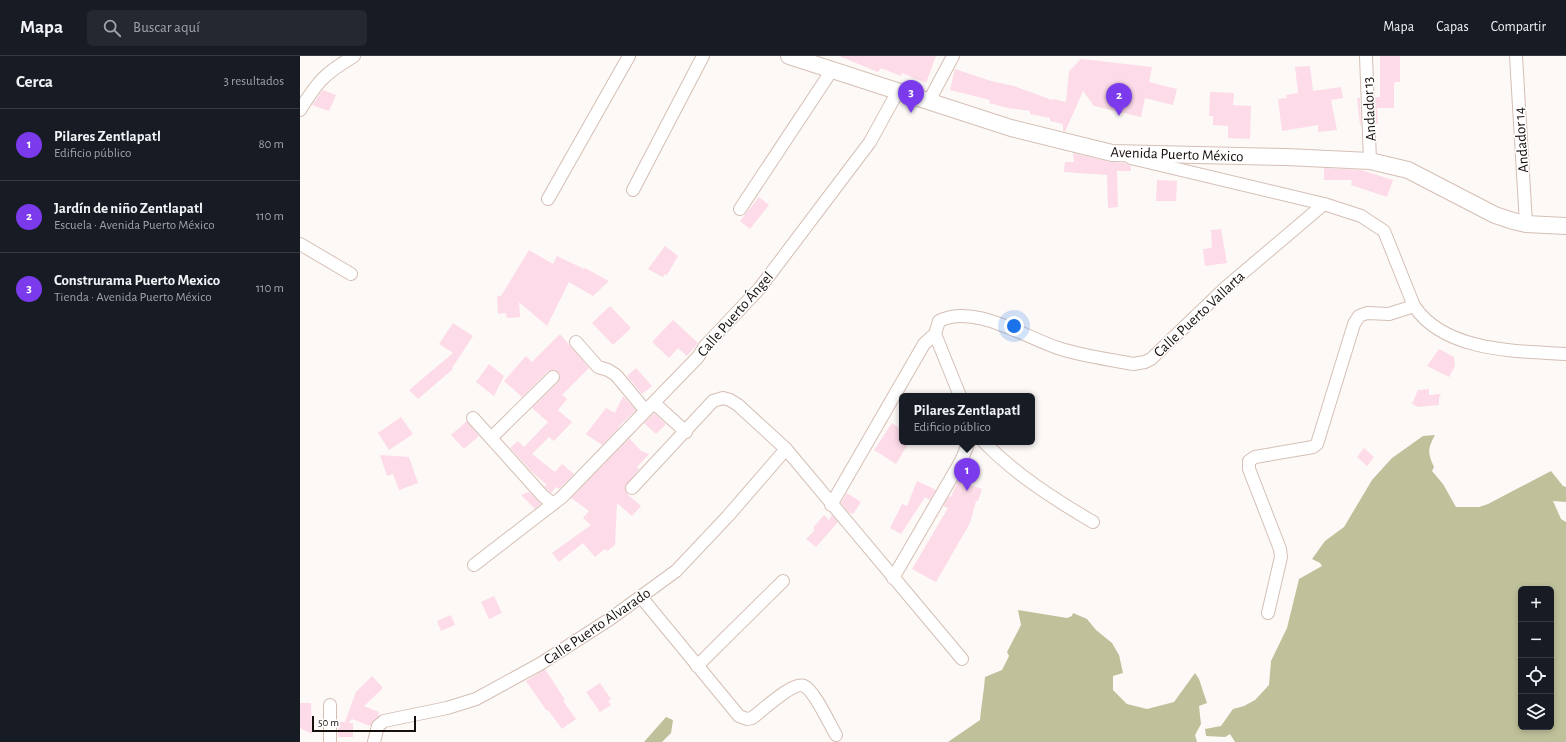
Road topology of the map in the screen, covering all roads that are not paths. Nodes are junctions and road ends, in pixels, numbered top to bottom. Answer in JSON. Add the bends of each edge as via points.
{"nodes":[{"id":1,"x":354,"y":56,"type":"edge"},
{"id":2,"x":629,"y":56,"type":"edge"},
{"id":3,"x":703,"y":56,"type":"edge"},
{"id":4,"x":789,"y":56,"type":"edge"},
{"id":5,"x":953,"y":56,"type":"edge"},
{"id":6,"x":1366,"y":56,"type":"edge"},
{"id":7,"x":1516,"y":56,"type":"edge"},
{"id":8,"x":832,"y":70,"type":"junction"},
{"id":9,"x":898,"y":92,"type":"junction"},
{"id":10,"x":929,"y":101,"type":"junction"},
{"id":11,"x":300,"y":110,"type":"edge"},
{"id":12,"x":1112,"y":153,"type":"junction"},
{"id":13,"x":1370,"y":162,"type":"junction"},
{"id":14,"x":633,"y":190,"type":"dead end"},
{"id":15,"x":548,"y":199,"type":"dead end"},
{"id":16,"x":1324,"y":204,"type":"junction"},
{"id":17,"x":740,"y":209,"type":"dead end"},
{"id":18,"x":1526,"y":224,"type":"junction"},
{"id":19,"x":1566,"y":226,"type":"edge"},
{"id":20,"x":300,"y":244,"type":"edge"},
{"id":21,"x":351,"y":274,"type":"dead end"},
{"id":22,"x":1414,"y":306,"type":"junction"},
{"id":23,"x":935,"y":334,"type":"junction"},
{"id":24,"x":576,"y":342,"type":"dead end"},
{"id":25,"x":1566,"y":354,"type":"edge"},
{"id":26,"x":552,"y":377,"type":"dead end"},
{"id":27,"x":959,"y":393,"type":"edge"},
{"id":28,"x":649,"y":407,"type":"junction"},
{"id":29,"x":474,"y":418,"type":"dead end"},
{"id":30,"x":686,"y":432,"type":"junction"},
{"id":31,"x":491,"y":438,"type":"junction"},
{"id":32,"x":968,"y":445,"type":"edge"},
{"id":33,"x":987,"y":445,"type":"edge"},
{"id":34,"x":786,"y":449,"type":"junction"},
{"id":35,"x":632,"y":488,"type":"dead end"},
{"id":36,"x":553,"y":504,"type":"junction"},
{"id":37,"x":831,"y":505,"type":"junction"},
{"id":38,"x":1093,"y":522,"type":"dead end"},
{"id":39,"x":474,"y":565,"type":"dead end"},
{"id":40,"x":893,"y":578,"type":"junction"},
{"id":41,"x":783,"y":581,"type":"dead end"},
{"id":42,"x":641,"y":597,"type":"junction"},
{"id":43,"x":1268,"y":613,"type":"dead end"},
{"id":44,"x":962,"y":659,"type":"dead end"},
{"id":45,"x":697,"y":666,"type":"junction"},
{"id":46,"x":330,"y":705,"type":"dead end"},
{"id":47,"x":836,"y":735,"type":"dead end"},
{"id":48,"x":330,"y":742,"type":"edge"},
{"id":49,"x":374,"y":742,"type":"edge"}],
"edges":[{"from":1,"to":11,"type":"street","via":[[320,79]]},
{"from":2,"to":15,"type":"street"},
{"from":3,"to":14,"type":"street"},
{"from":4,"to":8,"type":"main road","name":"Avenida Puerto México"},
{"from":5,"to":10,"type":"street"},
{"from":6,"to":13,"type":"street","name":"Andador 13"},
{"from":7,"to":18,"type":"street","name":"Andador 14"},
{"from":8,"to":9,"type":"main road","name":"Avenida Puerto México"},
{"from":8,"to":17,"type":"street"},
{"from":9,"to":10,"type":"main road","name":"Avenida Puerto México"},
{"from":9,"to":28,"type":"street","name":"Calle Puerto Ángel","via":[[870,142],[759,289]]},
{"from":10,"to":12,"type":"main road","name":"Avenida Puerto México","via":[[1011,128]]},
{"from":12,"to":13,"type":"main road","name":"Avenida Puerto México","via":[[1286,157]]},
{"from":12,"to":16,"type":"street"},
{"from":13,"to":18,"type":"main road","name":"Avenida Puerto México","via":[[1408,170],[1495,215]]},
{"from":16,"to":22,"type":"street","via":[[1361,216],[1384,231]]},
{"from":16,"to":23,"type":"street","name":"Calle Puerto Vallarta","via":[[1225,288],[1159,352],[1145,362],[1133,364],[1059,349],[993,322],[966,315],[947,317],[939,321]]},
{"from":18,"to":19,"type":"main road","name":"Avenida Puerto México"},
{"from":20,"to":21,"type":"street"},
{"from":22,"to":25,"type":"street","via":[[1429,324],[1460,340],[1502,349]]},
{"from":22,"to":43,"type":"street","via":[[1389,314],[1362,314],[1356,320],[1317,444],[1313,447],[1255,457],[1249,461],[1249,469],[1280,549],[1281,557]]},
{"from":23,"to":27,"type":"street"},
{"from":23,"to":37,"type":"street","name":"Calle Puerto Vallarta","via":[[924,344]]},
{"from":24,"to":28,"type":"street","via":[[598,367],[616,375]]},
{"from":26,"to":31,"type":"street"},
{"from":28,"to":30,"type":"street"},
{"from":28,"to":36,"type":"street","name":"Calle Puerto Ángel","via":[[562,498]]},
{"from":29,"to":31,"type":"street"},
{"from":30,"to":34,"type":"street","via":[[713,401],[723,398],[738,405]]},
{"from":30,"to":35,"type":"street"},
{"from":31,"to":36,"type":"street"},
{"from":32,"to":40,"type":"street"},
{"from":33,"to":38,"type":"street","via":[[1062,504]]},
{"from":34,"to":37,"type":"street"},
{"from":34,"to":42,"type":"street","name":"Calle Puerto Alvarado","via":[[676,571]]},
{"from":36,"to":39,"type":"street","name":"Calle Puerto Ángel"},
{"from":37,"to":40,"type":"street"},
{"from":40,"to":44,"type":"street"},
{"from":41,"to":45,"type":"street"},
{"from":42,"to":45,"type":"street"},
{"from":42,"to":49,"type":"street","name":"Calle Puerto Alvarado","via":[[570,646],[476,699],[447,708],[384,721],[378,726]]},
{"from":45,"to":47,"type":"street","via":[[733,710],[743,718],[752,718],[789,689],[804,686],[811,693]]},
{"from":46,"to":48,"type":"street"}]}
